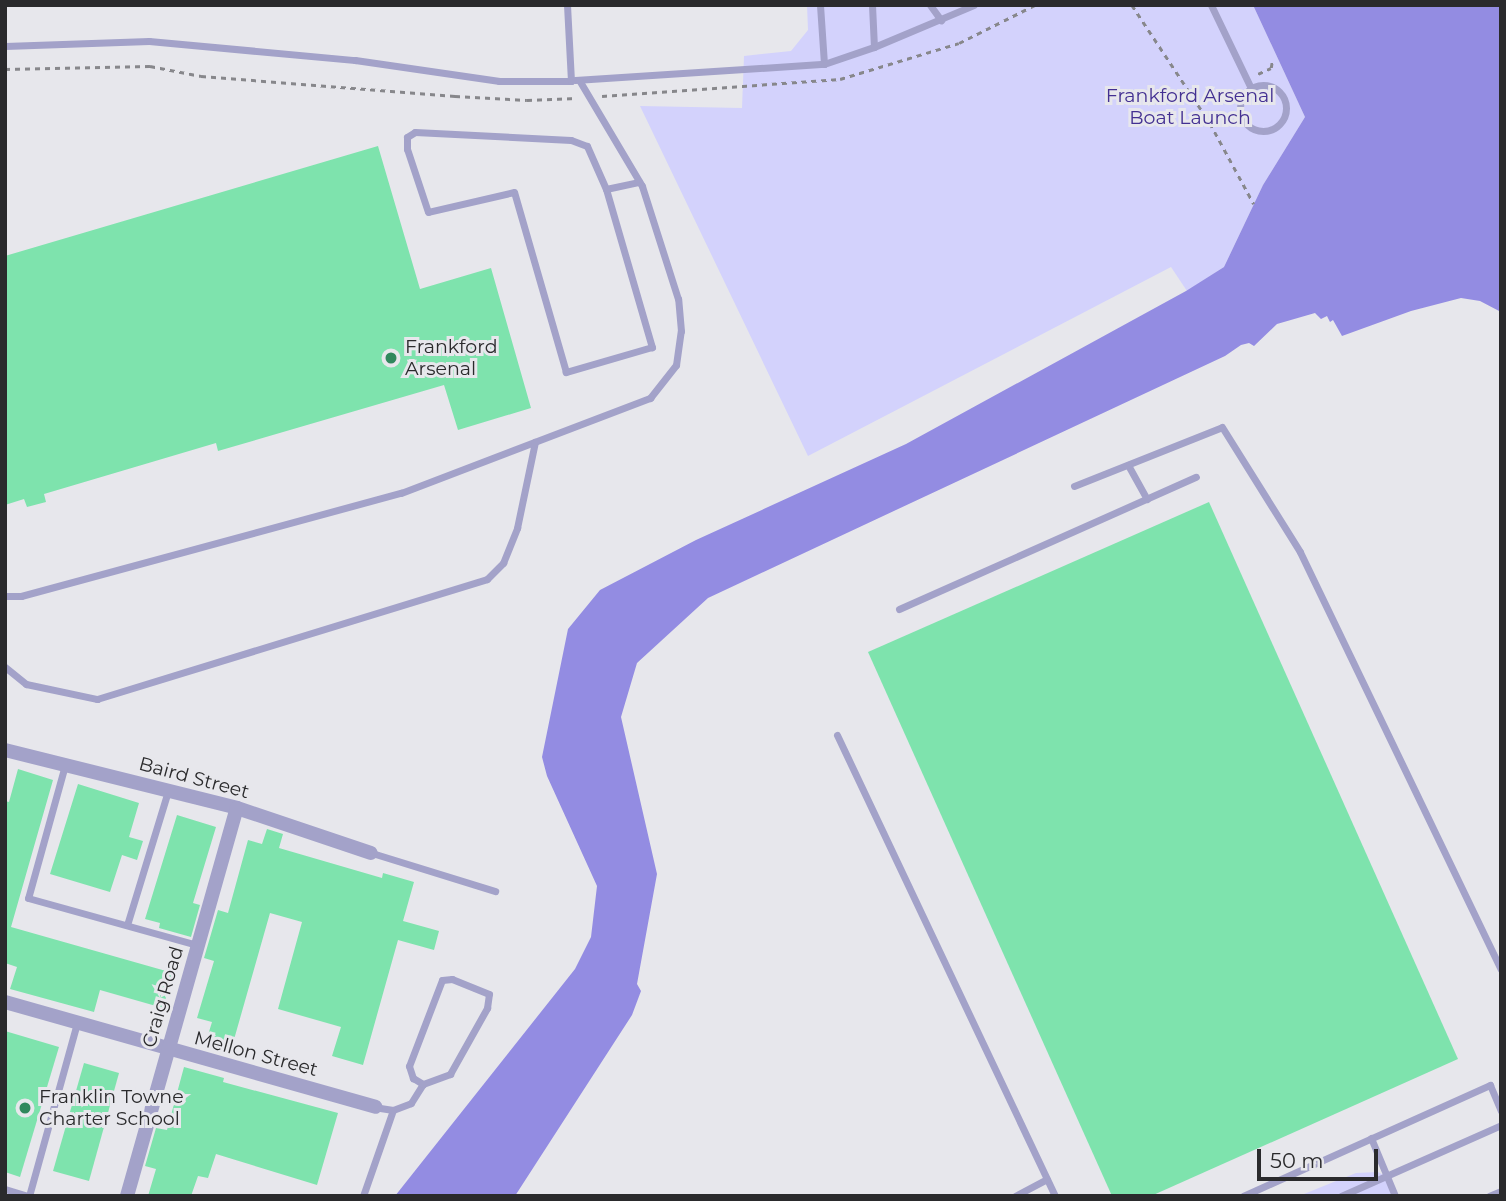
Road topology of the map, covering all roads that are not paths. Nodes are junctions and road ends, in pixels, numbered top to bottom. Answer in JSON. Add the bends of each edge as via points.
{"nodes":[{"id":1,"x":566,"y":5,"type":"edge"},
{"id":2,"x":820,"y":5,"type":"edge"},
{"id":3,"x":872,"y":5,"type":"edge"},
{"id":4,"x":930,"y":5,"type":"edge"},
{"id":5,"x":974,"y":5,"type":"edge"},
{"id":6,"x":1211,"y":5,"type":"edge"},
{"id":7,"x":941,"y":20,"type":"junction"},
{"id":8,"x":5,"y":46,"type":"edge"},
{"id":9,"x":874,"y":47,"type":"junction"},
{"id":10,"x":824,"y":64,"type":"junction"},
{"id":11,"x":575,"y":80,"type":"junction"},
{"id":12,"x":1251,"y":88,"type":"junction"},
{"id":13,"x":639,"y":182,"type":"junction"},
{"id":14,"x":606,"y":189,"type":"junction"},
{"id":15,"x":535,"y":442,"type":"junction"},
{"id":16,"x":1128,"y":464,"type":"junction"},
{"id":17,"x":1196,"y":477,"type":"dead end"},
{"id":18,"x":1074,"y":486,"type":"dead end"},
{"id":19,"x":1147,"y":499,"type":"junction"},
{"id":20,"x":5,"y":596,"type":"edge"},
{"id":21,"x":899,"y":608,"type":"dead end"},
{"id":22,"x":5,"y":667,"type":"edge"},
{"id":23,"x":838,"y":735,"type":"dead end"},
{"id":24,"x":5,"y":750,"type":"edge"},
{"id":25,"x":65,"y":765,"type":"junction"},
{"id":26,"x":168,"y":791,"type":"junction"},
{"id":27,"x":237,"y":808,"type":"junction"},
{"id":28,"x":371,"y":853,"type":"joint"},
{"id":29,"x":495,"y":891,"type":"dead end"},
{"id":30,"x":127,"y":925,"type":"junction"},
{"id":31,"x":198,"y":945,"type":"junction"},
{"id":32,"x":1501,"y":969,"type":"edge"},
{"id":33,"x":5,"y":1002,"type":"edge"},
{"id":34,"x":77,"y":1023,"type":"junction"},
{"id":35,"x":168,"y":1050,"type":"junction"},
{"id":36,"x":423,"y":1084,"type":"junction"},
{"id":37,"x":375,"y":1107,"type":"joint"},
{"id":38,"x":393,"y":1110,"type":"junction"},
{"id":39,"x":1501,"y":1111,"type":"edge"},
{"id":40,"x":1501,"y":1125,"type":"edge"},
{"id":41,"x":1371,"y":1138,"type":"junction"},
{"id":42,"x":1388,"y":1175,"type":"junction"},
{"id":43,"x":1047,"y":1179,"type":"junction"},
{"id":44,"x":5,"y":1189,"type":"edge"},
{"id":45,"x":1501,"y":1191,"type":"edge"},
{"id":46,"x":29,"y":1196,"type":"edge"},
{"id":47,"x":127,"y":1196,"type":"edge"},
{"id":48,"x":363,"y":1196,"type":"edge"},
{"id":49,"x":1015,"y":1196,"type":"edge"},
{"id":50,"x":1055,"y":1196,"type":"edge"},
{"id":51,"x":1243,"y":1196,"type":"edge"},
{"id":52,"x":1341,"y":1196,"type":"edge"},
{"id":53,"x":1395,"y":1196,"type":"edge"},
{"id":54,"x":1489,"y":1196,"type":"edge"}],
"edges":[{"from":1,"to":11,"type":"lane"},
{"from":2,"to":10,"type":"lane"},
{"from":3,"to":9,"type":"lane"},
{"from":4,"to":7,"type":"lane"},
{"from":5,"to":7,"type":"lane"},
{"from":6,"to":12,"type":"lane"},
{"from":7,"to":9,"type":"lane"},
{"from":8,"to":11,"type":"lane","via":[[149,41],[355,60],[499,81]]},
{"from":9,"to":10,"type":"lane"},
{"from":10,"to":11,"type":"lane"},
{"from":11,"to":13,"type":"lane"},
{"from":12,"to":12,"type":"lane","via":[[1240,106],[1244,120],[1254,129],[1275,127],[1284,117],[1283,96],[1272,87]]},
{"from":13,"to":14,"type":"lane"},
{"from":13,"to":15,"type":"lane","via":[[678,299],[681,331],[676,365],[650,398]]},
{"from":14,"to":14,"type":"lane","via":[[587,146],[571,140],[415,132],[407,137],[428,212],[514,192],[566,372],[652,347]]},
{"from":15,"to":20,"type":"lane","via":[[401,493],[21,596]]},
{"from":15,"to":22,"type":"lane","via":[[517,528],[503,563],[487,579],[97,699],[26,684]]},
{"from":16,"to":18,"type":"lane"},
{"from":16,"to":19,"type":"lane"},
{"from":16,"to":32,"type":"lane","via":[[1222,427],[1300,552]]},
{"from":17,"to":19,"type":"lane"},
{"from":19,"to":21,"type":"lane"},
{"from":23,"to":43,"type":"lane"},
{"from":24,"to":25,"type":"street","name":"Baird Street"},
{"from":25,"to":26,"type":"street","name":"Baird Street"},
{"from":25,"to":30,"type":"lane","via":[[28,898]]},
{"from":26,"to":27,"type":"street","name":"Baird Street"},
{"from":26,"to":30,"type":"lane"},
{"from":27,"to":28,"type":"street","name":"Baird Street"},
{"from":27,"to":31,"type":"street","name":"Craig Road"},
{"from":28,"to":29,"type":"lane"},
{"from":30,"to":31,"type":"lane"},
{"from":31,"to":35,"type":"street","name":"Craig Road"},
{"from":33,"to":34,"type":"street","name":"Mellon Street"},
{"from":34,"to":35,"type":"street","name":"Mellon Street"},
{"from":34,"to":46,"type":"lane"},
{"from":35,"to":37,"type":"street","name":"Mellon Street"},
{"from":35,"to":47,"type":"street","name":"Craig Road"},
{"from":36,"to":36,"type":"lane","via":[[412,1078],[409,1066],[442,980],[452,979],[489,994],[488,1007],[450,1074]]},
{"from":36,"to":38,"type":"lane","via":[[411,1103]]},
{"from":37,"to":38,"type":"lane"},
{"from":38,"to":48,"type":"lane"},
{"from":39,"to":41,"type":"lane","via":[[1490,1085]]},
{"from":40,"to":42,"type":"lane"},
{"from":41,"to":42,"type":"lane"},
{"from":41,"to":51,"type":"lane"},
{"from":42,"to":52,"type":"lane"},
{"from":42,"to":53,"type":"lane"},
{"from":43,"to":49,"type":"lane"},
{"from":43,"to":50,"type":"lane"},
{"from":44,"to":46,"type":"lane"},
{"from":45,"to":54,"type":"lane"}]}
